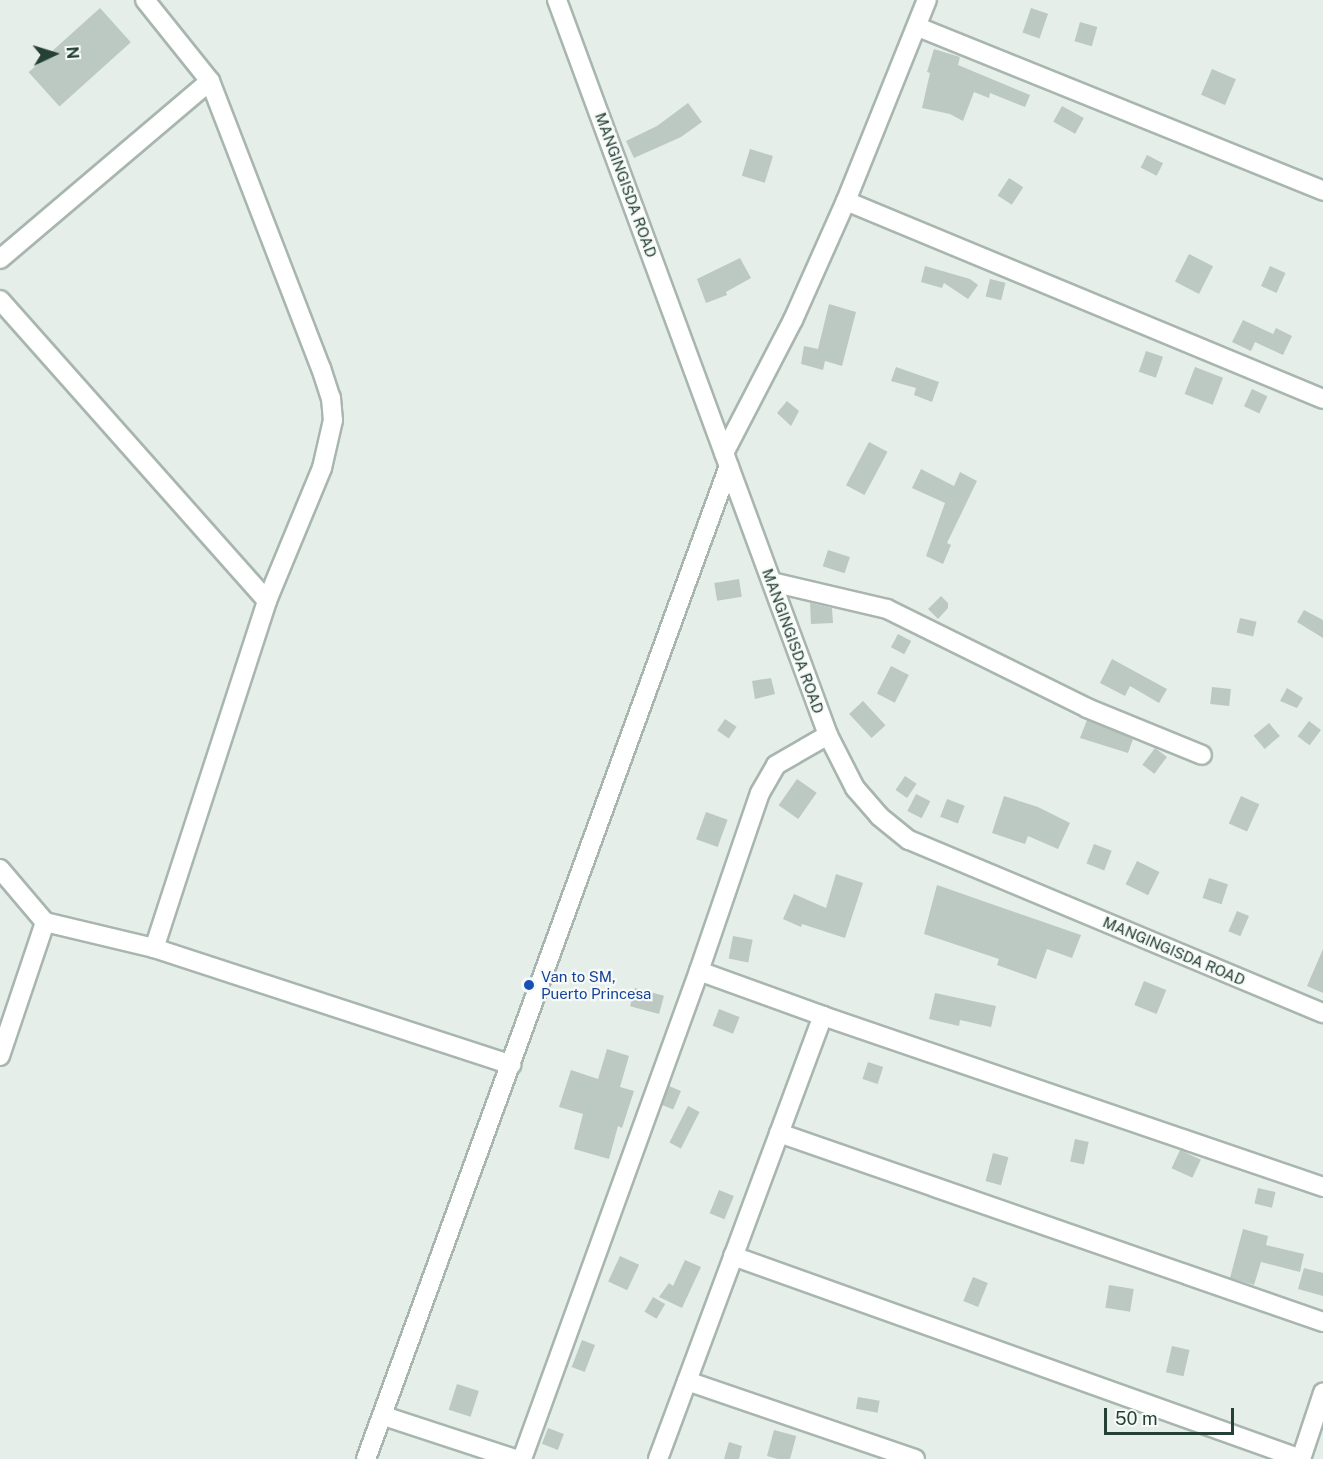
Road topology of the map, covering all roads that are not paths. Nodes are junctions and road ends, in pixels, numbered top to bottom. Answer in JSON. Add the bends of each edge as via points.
{"nodes":[{"id":1,"x":145,"y":0,"type":"edge"},
{"id":2,"x":557,"y":0,"type":"edge"},
{"id":3,"x":927,"y":0,"type":"edge"},
{"id":4,"x":918,"y":27,"type":"junction"},
{"id":5,"x":210,"y":81,"type":"junction"},
{"id":6,"x":1323,"y":191,"type":"edge"},
{"id":7,"x":846,"y":201,"type":"junction"},
{"id":8,"x":0,"y":259,"type":"edge"},
{"id":9,"x":0,"y":300,"type":"edge"},
{"id":10,"x":1323,"y":399,"type":"edge"},
{"id":11,"x":727,"y":460,"type":"junction"},
{"id":12,"x":772,"y":582,"type":"junction"},
{"id":13,"x":267,"y":601,"type":"junction"},
{"id":14,"x":828,"y":735,"type":"junction"},
{"id":15,"x":1202,"y":755,"type":"dead end"},
{"id":16,"x":0,"y":869,"type":"edge"},
{"id":17,"x":45,"y":922,"type":"junction"},
{"id":18,"x":154,"y":948,"type":"junction"},
{"id":19,"x":699,"y":971,"type":"junction"},
{"id":20,"x":1323,"y":1013,"type":"edge"},
{"id":21,"x":823,"y":1016,"type":"junction"},
{"id":22,"x":0,"y":1056,"type":"edge"},
{"id":23,"x":511,"y":1065,"type":"junction"},
{"id":24,"x":779,"y":1133,"type":"junction"},
{"id":25,"x":1323,"y":1187,"type":"edge"},
{"id":26,"x":733,"y":1257,"type":"junction"},
{"id":27,"x":1323,"y":1322,"type":"edge"},
{"id":28,"x":687,"y":1381,"type":"junction"},
{"id":29,"x":1323,"y":1393,"type":"edge"},
{"id":30,"x":384,"y":1416,"type":"junction"},
{"id":31,"x":907,"y":1458,"type":"edge"},
{"id":32,"x":366,"y":1459,"type":"edge"},
{"id":33,"x":515,"y":1459,"type":"edge"},
{"id":34,"x":522,"y":1459,"type":"edge"},
{"id":35,"x":658,"y":1459,"type":"edge"},
{"id":36,"x":1301,"y":1459,"type":"edge"}],
"edges":[{"from":1,"to":5,"type":"street"},
{"from":2,"to":11,"type":"street","name":"MANGINGISDA ROAD"},
{"from":3,"to":4,"type":"street"},
{"from":4,"to":6,"type":"street"},
{"from":4,"to":7,"type":"street"},
{"from":5,"to":8,"type":"street"},
{"from":5,"to":13,"type":"street","via":[[321,368],[333,410],[322,468]]},
{"from":7,"to":10,"type":"street"},
{"from":7,"to":11,"type":"street"},
{"from":9,"to":13,"type":"street"},
{"from":11,"to":12,"type":"street","name":"MANGINGISDA ROAD"},
{"from":11,"to":23,"type":"street"},
{"from":12,"to":14,"type":"street","name":"MANGINGISDA ROAD"},
{"from":12,"to":15,"type":"street","via":[[887,609],[1087,708]]},
{"from":13,"to":18,"type":"street"},
{"from":14,"to":19,"type":"street","via":[[788,756],[771,772],[760,793]]},
{"from":14,"to":20,"type":"street","name":"MANGINGISDA ROAD","via":[[855,788],[879,816],[909,840]]},
{"from":16,"to":17,"type":"street"},
{"from":17,"to":18,"type":"street"},
{"from":17,"to":22,"type":"street"},
{"from":18,"to":23,"type":"street"},
{"from":19,"to":21,"type":"street"},
{"from":19,"to":34,"type":"street"},
{"from":21,"to":24,"type":"street"},
{"from":21,"to":25,"type":"street"},
{"from":23,"to":30,"type":"street"},
{"from":24,"to":26,"type":"street"},
{"from":24,"to":27,"type":"street"},
{"from":26,"to":28,"type":"street"},
{"from":26,"to":36,"type":"street"},
{"from":28,"to":31,"type":"street"},
{"from":28,"to":35,"type":"street"},
{"from":29,"to":36,"type":"street"},
{"from":30,"to":32,"type":"street"},
{"from":30,"to":33,"type":"street"}]}
